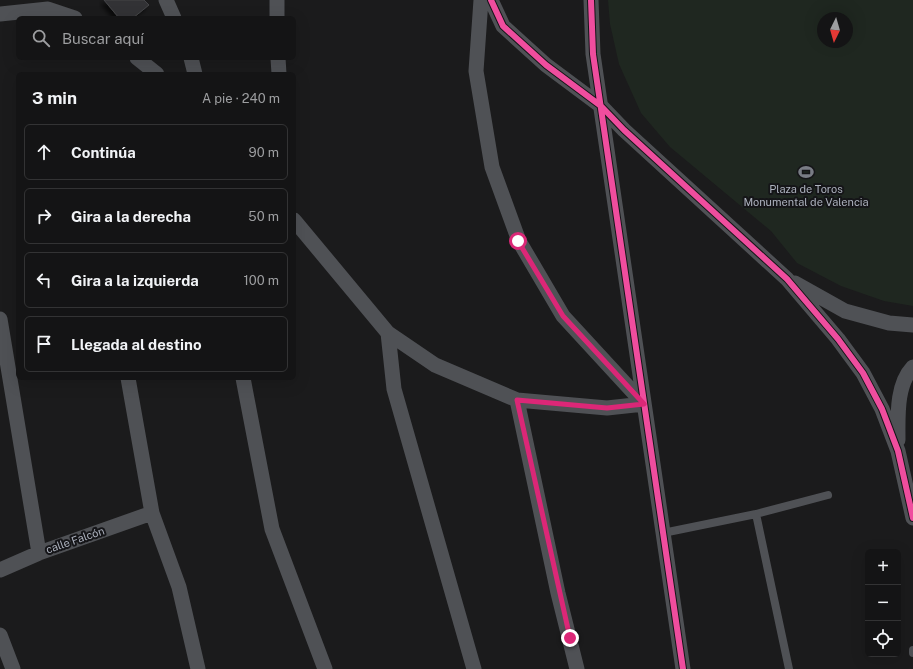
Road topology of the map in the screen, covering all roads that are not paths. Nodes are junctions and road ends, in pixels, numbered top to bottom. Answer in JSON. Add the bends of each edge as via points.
{"nodes":[{"id":1,"x":166,"y":0,"type":"edge"},
{"id":2,"x":276,"y":0,"type":"edge"},
{"id":3,"x":481,"y":0,"type":"edge"},
{"id":4,"x":491,"y":0,"type":"edge"},
{"id":5,"x":591,"y":0,"type":"edge"},
{"id":6,"x":0,"y":14,"type":"edge"},
{"id":7,"x":69,"y":16,"type":"edge"},
{"id":8,"x":173,"y":16,"type":"edge"},
{"id":9,"x":277,"y":16,"type":"edge"},
{"id":10,"x":140,"y":60,"type":"edge"},
{"id":11,"x":192,"y":60,"type":"edge"},
{"id":12,"x":278,"y":60,"type":"edge"},
{"id":13,"x":154,"y":72,"type":"edge"},
{"id":14,"x":194,"y":72,"type":"edge"},
{"id":15,"x":279,"y":72,"type":"edge"},
{"id":16,"x":601,"y":106,"type":"junction"},
{"id":17,"x":296,"y":222,"type":"edge"},
{"id":18,"x":787,"y":279,"type":"junction"},
{"id":19,"x":0,"y":319,"type":"edge"},
{"id":20,"x":913,"y":325,"type":"edge"},
{"id":21,"x":388,"y":333,"type":"junction"},
{"id":22,"x":913,"y":367,"type":"edge"},
{"id":23,"x":128,"y":380,"type":"edge"},
{"id":24,"x":243,"y":380,"type":"edge"},
{"id":25,"x":517,"y":400,"type":"junction"},
{"id":26,"x":644,"y":404,"type":"junction"},
{"id":27,"x":898,"y":451,"type":"junction"},
{"id":28,"x":828,"y":495,"type":"dead end"},
{"id":29,"x":152,"y":512,"type":"junction"},
{"id":30,"x":756,"y":514,"type":"junction"},
{"id":31,"x":913,"y":518,"type":"edge"},
{"id":32,"x":663,"y":533,"type":"junction"},
{"id":33,"x":39,"y":552,"type":"junction"},
{"id":34,"x":0,"y":570,"type":"edge"},
{"id":35,"x":0,"y":635,"type":"edge"},
{"id":36,"x":913,"y":650,"type":"edge"},
{"id":37,"x":913,"y":653,"type":"edge"},
{"id":38,"x":13,"y":669,"type":"edge"},
{"id":39,"x":198,"y":669,"type":"edge"},
{"id":40,"x":325,"y":669,"type":"edge"},
{"id":41,"x":474,"y":669,"type":"edge"},
{"id":42,"x":577,"y":669,"type":"edge"},
{"id":43,"x":683,"y":669,"type":"edge"},
{"id":44,"x":789,"y":669,"type":"edge"}],
"edges":[{"from":1,"to":8,"type":"street"},
{"from":2,"to":9,"type":"street"},
{"from":3,"to":26,"type":"street","via":[[476,71],[492,167],[518,241],[563,316]]},
{"from":4,"to":16,"type":"street","via":[[503,26],[546,65]]},
{"from":5,"to":16,"type":"street","via":[[593,54]]},
{"from":6,"to":7,"type":"street","via":[[48,9]]},
{"from":10,"to":13,"type":"street"},
{"from":11,"to":14,"type":"street"},
{"from":12,"to":15,"type":"street"},
{"from":16,"to":18,"type":"street"},
{"from":16,"to":26,"type":"street"},
{"from":17,"to":21,"type":"street"},
{"from":18,"to":20,"type":"street","via":[[845,311],[889,323]]},
{"from":18,"to":27,"type":"street","via":[[863,373],[882,409]]},
{"from":19,"to":33,"type":"street"},
{"from":21,"to":25,"type":"street","via":[[435,365]]},
{"from":21,"to":41,"type":"street","via":[[394,389]]},
{"from":22,"to":27,"type":"street","via":[[907,373],[900,395]]},
{"from":23,"to":29,"type":"street"},
{"from":24,"to":40,"type":"street","via":[[272,529]]},
{"from":25,"to":26,"type":"street","via":[[607,408]]},
{"from":25,"to":42,"type":"street"},
{"from":26,"to":32,"type":"street"},
{"from":27,"to":31,"type":"street"},
{"from":28,"to":30,"type":"lane"},
{"from":29,"to":33,"type":"street","name":"calle Falcón"},
{"from":29,"to":39,"type":"street","via":[[179,587]]},
{"from":30,"to":32,"type":"lane"},
{"from":30,"to":44,"type":"lane"},
{"from":32,"to":43,"type":"street"},
{"from":33,"to":34,"type":"street","name":"calle Falcón"},
{"from":35,"to":38,"type":"street"},
{"from":36,"to":37,"type":"lane"}]}
